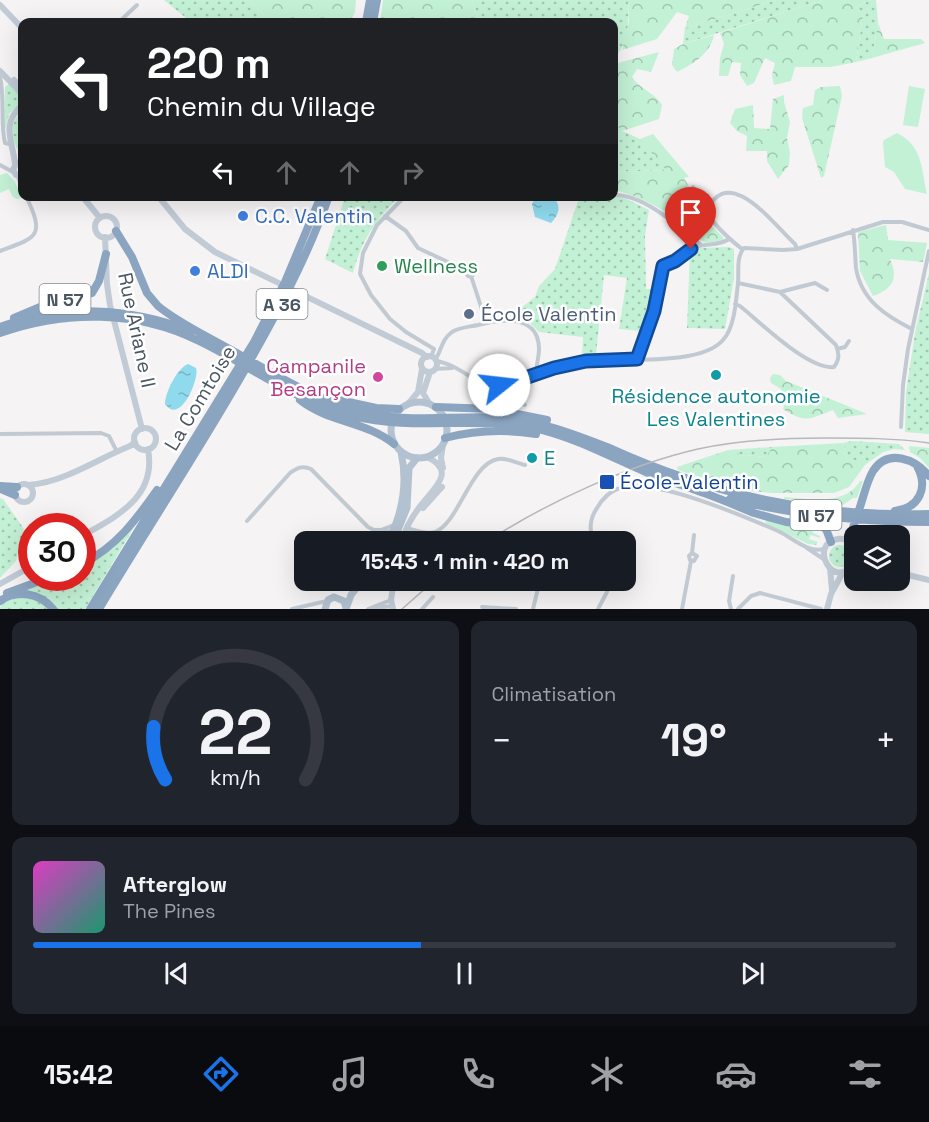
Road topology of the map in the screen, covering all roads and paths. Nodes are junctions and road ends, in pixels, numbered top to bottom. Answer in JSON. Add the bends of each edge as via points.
{"nodes":[{"id":1,"x":370,"y":0,"type":"edge"},
{"id":2,"x":376,"y":0,"type":"edge"},
{"id":3,"x":0,"y":5,"type":"edge"},
{"id":4,"x":137,"y":5,"type":"dead end"},
{"id":5,"x":123,"y":18,"type":"edge"},
{"id":6,"x":367,"y":18,"type":"edge"},
{"id":7,"x":374,"y":18,"type":"edge"},
{"id":8,"x":18,"y":24,"type":"edge"},
{"id":9,"x":0,"y":70,"type":"edge"},
{"id":10,"x":0,"y":77,"type":"edge"},
{"id":11,"x":17,"y":84,"type":"edge"},
{"id":12,"x":3,"y":92,"type":"junction"},
{"id":13,"x":18,"y":110,"type":"edge"},
{"id":14,"x":9,"y":144,"type":"junction"},
{"id":15,"x":18,"y":163,"type":"edge"},
{"id":16,"x":15,"y":164,"type":"junction"},
{"id":17,"x":0,"y":165,"type":"edge"},
{"id":18,"x":18,"y":175,"type":"edge"},
{"id":19,"x":693,"y":187,"type":"dead end"},
{"id":20,"x":618,"y":195,"type":"edge"},
{"id":21,"x":28,"y":201,"type":"edge"},
{"id":22,"x":86,"y":201,"type":"edge"},
{"id":23,"x":162,"y":201,"type":"edge"},
{"id":24,"x":319,"y":201,"type":"edge"},
{"id":25,"x":327,"y":201,"type":"edge"},
{"id":26,"x":400,"y":201,"type":"edge"},
{"id":27,"x":706,"y":213,"type":"junction"},
{"id":28,"x":386,"y":216,"type":"junction"},
{"id":29,"x":100,"y":218,"type":"junction"},
{"id":30,"x":854,"y":230,"type":"junction"},
{"id":31,"x":929,"y":230,"type":"edge"},
{"id":32,"x":116,"y":231,"type":"junction"},
{"id":33,"x":105,"y":237,"type":"junction"},
{"id":34,"x":692,"y":238,"type":"junction"},
{"id":35,"x":729,"y":239,"type":"junction"},
{"id":36,"x":701,"y":245,"type":"junction"},
{"id":37,"x":691,"y":249,"type":"junction"},
{"id":38,"x":742,"y":249,"type":"junction"},
{"id":39,"x":797,"y":249,"type":"junction"},
{"id":40,"x":0,"y":251,"type":"edge"},
{"id":41,"x":929,"y":251,"type":"edge"},
{"id":42,"x":106,"y":254,"type":"junction"},
{"id":43,"x":738,"y":283,"type":"junction"},
{"id":44,"x":827,"y":290,"type":"dead end"},
{"id":45,"x":780,"y":292,"type":"junction"},
{"id":46,"x":735,"y":304,"type":"junction"},
{"id":47,"x":109,"y":314,"type":"junction"},
{"id":48,"x":120,"y":315,"type":"junction"},
{"id":49,"x":486,"y":322,"type":"junction"},
{"id":50,"x":0,"y":326,"type":"edge"},
{"id":51,"x":913,"y":329,"type":"junction"},
{"id":52,"x":0,"y":333,"type":"edge"},
{"id":53,"x":212,"y":339,"type":"junction"},
{"id":54,"x":849,"y":341,"type":"dead end"},
{"id":55,"x":414,"y":349,"type":"junction"},
{"id":56,"x":837,"y":349,"type":"junction"},
{"id":57,"x":232,"y":355,"type":"junction"},
{"id":58,"x":432,"y":358,"type":"junction"},
{"id":59,"x":637,"y":359,"type":"junction"},
{"id":60,"x":422,"y":365,"type":"junction"},
{"id":61,"x":455,"y":368,"type":"junction"},
{"id":62,"x":258,"y":370,"type":"junction"},
{"id":63,"x":433,"y":370,"type":"junction"},
{"id":64,"x":272,"y":374,"type":"junction"},
{"id":65,"x":536,"y":374,"type":"junction"},
{"id":66,"x":507,"y":386,"type":"junction"},
{"id":67,"x":497,"y":389,"type":"junction"},
{"id":68,"x":289,"y":392,"type":"junction"},
{"id":69,"x":507,"y":394,"type":"junction"},
{"id":70,"x":408,"y":404,"type":"junction"},
{"id":71,"x":432,"y":405,"type":"junction"},
{"id":72,"x":525,"y":405,"type":"dead end"},
{"id":73,"x":397,"y":411,"type":"junction"},
{"id":74,"x":901,"y":428,"type":"dead end"},
{"id":75,"x":142,"y":429,"type":"junction"},
{"id":76,"x":0,"y":434,"type":"edge"},
{"id":77,"x":135,"y":442,"type":"junction"},
{"id":78,"x":444,"y":442,"type":"junction"},
{"id":79,"x":577,"y":443,"type":"junction"},
{"id":80,"x":394,"y":444,"type":"junction"},
{"id":81,"x":148,"y":449,"type":"junction"},
{"id":82,"x":612,"y":449,"type":"junction"},
{"id":83,"x":117,"y":452,"type":"junction"},
{"id":84,"x":401,"y":452,"type":"junction"},
{"id":85,"x":183,"y":457,"type":"junction"},
{"id":86,"x":427,"y":457,"type":"junction"},
{"id":87,"x":417,"y":458,"type":"junction"},
{"id":88,"x":914,"y":463,"type":"junction"},
{"id":89,"x":525,"y":465,"type":"dead end"},
{"id":90,"x":929,"y":476,"type":"edge"},
{"id":91,"x":45,"y":484,"type":"junction"},
{"id":92,"x":29,"y":485,"type":"junction"},
{"id":93,"x":0,"y":487,"type":"edge"},
{"id":94,"x":16,"y":491,"type":"junction"},
{"id":95,"x":705,"y":493,"type":"junction"},
{"id":96,"x":33,"y":495,"type":"junction"},
{"id":97,"x":866,"y":514,"type":"junction"},
{"id":98,"x":929,"y":514,"type":"edge"},
{"id":99,"x":412,"y":519,"type":"junction"},
{"id":100,"x":247,"y":521,"type":"dead end"},
{"id":101,"x":929,"y":522,"type":"edge"},
{"id":102,"x":402,"y":524,"type":"junction"},
{"id":103,"x":854,"y":525,"type":"edge"},
{"id":104,"x":96,"y":528,"type":"edge"},
{"id":105,"x":381,"y":530,"type":"junction"},
{"id":106,"x":387,"y":531,"type":"edge"},
{"id":107,"x":394,"y":531,"type":"edge"},
{"id":108,"x":398,"y":531,"type":"edge"},
{"id":109,"x":402,"y":531,"type":"edge"},
{"id":110,"x":590,"y":531,"type":"edge"},
{"id":111,"x":694,"y":535,"type":"dead end"},
{"id":112,"x":844,"y":538,"type":"edge"},
{"id":113,"x":828,"y":545,"type":"junction"},
{"id":114,"x":804,"y":546,"type":"junction"},
{"id":115,"x":96,"y":557,"type":"edge"},
{"id":116,"x":825,"y":561,"type":"junction"},
{"id":117,"x":830,"y":568,"type":"junction"},
{"id":118,"x":843,"y":572,"type":"joint"},
{"id":119,"x":18,"y":574,"type":"edge"},
{"id":120,"x":910,"y":575,"type":"edge"},
{"id":121,"x":733,"y":576,"type":"dead end"},
{"id":122,"x":929,"y":580,"type":"edge"},
{"id":123,"x":0,"y":584,"type":"edge"},
{"id":124,"x":18,"y":591,"type":"edge"},
{"id":125,"x":345,"y":591,"type":"edge"},
{"id":126,"x":354,"y":591,"type":"edge"},
{"id":127,"x":537,"y":591,"type":"edge"},
{"id":128,"x":607,"y":591,"type":"edge"},
{"id":129,"x":831,"y":594,"type":"junction"},
{"id":130,"x":433,"y":597,"type":"dead end"},
{"id":131,"x":338,"y":598,"type":"junction"},
{"id":132,"x":0,"y":599,"type":"edge"},
{"id":133,"x":328,"y":600,"type":"junction"},
{"id":134,"x":317,"y":603,"type":"junction"},
{"id":135,"x":392,"y":605,"type":"edge"},
{"id":136,"x":482,"y":607,"type":"dead end"},
{"id":137,"x":346,"y":608,"type":"edge"},
{"id":138,"x":369,"y":608,"type":"edge"},
{"id":139,"x":53,"y":609,"type":"edge"},
{"id":140,"x":90,"y":609,"type":"edge"},
{"id":141,"x":99,"y":609,"type":"edge"},
{"id":142,"x":292,"y":609,"type":"edge"},
{"id":143,"x":325,"y":609,"type":"edge"},
{"id":144,"x":423,"y":609,"type":"edge"},
{"id":145,"x":516,"y":609,"type":"edge"},
{"id":146,"x":533,"y":609,"type":"edge"},
{"id":147,"x":598,"y":609,"type":"edge"},
{"id":148,"x":682,"y":609,"type":"edge"},
{"id":149,"x":731,"y":609,"type":"edge"},
{"id":150,"x":738,"y":609,"type":"edge"},
{"id":151,"x":821,"y":609,"type":"edge"},
{"id":152,"x":827,"y":609,"type":"edge"}],
"edges":[{"from":1,"to":6,"type":"highway"},
{"from":2,"to":7,"type":"highway"},
{"from":3,"to":8,"type":"main road"},
{"from":4,"to":5,"type":"street"},
{"from":9,"to":11,"type":"main road"},
{"from":10,"to":12,"type":"street"},
{"from":11,"to":12,"type":"street","via":[[4,86]]},
{"from":12,"to":14,"type":"street","via":[[1,134]]},
{"from":13,"to":14,"type":"main road","via":[[9,122]]},
{"from":14,"to":16,"type":"main road"},
{"from":15,"to":16,"type":"main road"},
{"from":16,"to":17,"type":"street"},
{"from":16,"to":18,"type":"main road"},
{"from":17,"to":18,"type":"street"},
{"from":19,"to":27,"type":"street"},
{"from":20,"to":34,"type":"street","via":[[648,206]]},
{"from":21,"to":40,"type":"street","via":[[37,223],[35,233],[30,240]]},
{"from":22,"to":29,"type":"main road"},
{"from":23,"to":55,"type":"main road","via":[[204,245]]},
{"from":24,"to":85,"type":"highway","name":"La Comtoise","number":"A 36","via":[[277,299]]},
{"from":25,"to":141,"type":"highway","name":"La Comtoise","number":"A 36","via":[[260,345]]},
{"from":26,"to":28,"type":"street"},
{"from":27,"to":35,"type":"street"},
{"from":27,"to":39,"type":"street","via":[[718,196],[738,193]]},
{"from":28,"to":49,"type":"street","via":[[406,231],[418,248],[473,271],[471,276]]},
{"from":28,"to":58,"type":"street","via":[[363,253],[360,274],[371,296],[390,319],[434,348]]},
{"from":29,"to":32,"type":"main road","via":[[114,219]]},
{"from":29,"to":33,"type":"main road","via":[[96,231]]},
{"from":30,"to":31,"type":"street","via":[[879,222],[899,222]]},
{"from":30,"to":39,"type":"street"},
{"from":30,"to":51,"type":"street","via":[[857,272],[864,292],[889,318]]},
{"from":32,"to":33,"type":"main road"},
{"from":32,"to":53,"type":"highway","via":[[153,300],[167,313]]},
{"from":33,"to":42,"type":"main road","name":"Rue Ariane II"},
{"from":34,"to":36,"type":"street"},
{"from":34,"to":37,"type":"street"},
{"from":35,"to":36,"type":"street","via":[[721,244]]},
{"from":35,"to":38,"type":"street"},
{"from":36,"to":37,"type":"street"},
{"from":37,"to":59,"type":"street","via":[[663,266],[654,311]]},
{"from":38,"to":39,"type":"street"},
{"from":38,"to":43,"type":"street"},
{"from":41,"to":51,"type":"street"},
{"from":42,"to":50,"type":"highway","number":"N 57","via":[[99,282],[91,294],[52,302]]},
{"from":42,"to":75,"type":"main road","name":"Rue Ariane II","via":[[110,305]]},
{"from":43,"to":45,"type":"street"},
{"from":43,"to":46,"type":"street"},
{"from":44,"to":45,"type":"street","via":[[815,283]]},
{"from":45,"to":56,"type":"street"},
{"from":46,"to":56,"type":"street","via":[[810,360],[834,367],[838,362]]},
{"from":46,"to":59,"type":"street","via":[[726,336],[711,350],[690,356]]},
{"from":47,"to":48,"type":"highway","number":"N 57"},
{"from":47,"to":50,"type":"highway","number":"N 57","via":[[56,313]]},
{"from":47,"to":52,"type":"highway","number":"N 57","via":[[55,318]]},
{"from":48,"to":53,"type":"highway","number":"N 57","via":[[159,320]]},
{"from":48,"to":57,"type":"highway","number":"N 57","via":[[182,333]]},
{"from":49,"to":58,"type":"street","via":[[452,332]]},
{"from":49,"to":65,"type":"street","via":[[509,321],[532,330],[539,347]]},
{"from":51,"to":74,"type":"street","via":[[903,385]]},
{"from":53,"to":57,"type":"highway","number":"N 57"},
{"from":54,"to":56,"type":"street"},
{"from":55,"to":58,"type":"main road"},
{"from":55,"to":60,"type":"main road"},
{"from":57,"to":62,"type":"highway","number":"N 57"},
{"from":58,"to":60,"type":"main road"},
{"from":58,"to":61,"type":"street"},
{"from":58,"to":63,"type":"main road"},
{"from":59,"to":65,"type":"street","via":[[586,361]]},
{"from":60,"to":63,"type":"main road"},
{"from":60,"to":70,"type":"main road","via":[[418,392]]},
{"from":61,"to":63,"type":"street"},
{"from":61,"to":67,"type":"street"},
{"from":62,"to":64,"type":"highway","number":"N 57"},
{"from":62,"to":68,"type":"highway","number":"N 57"},
{"from":63,"to":71,"type":"main road","via":[[423,393]]},
{"from":64,"to":73,"type":"highway","number":"N 57","via":[[341,401]]},
{"from":64,"to":82,"type":"highway","number":"N 57","via":[[319,398],[366,413],[405,418],[518,420],[561,429]]},
{"from":65,"to":66,"type":"street"},
{"from":66,"to":67,"type":"street","via":[[501,384]]},
{"from":66,"to":69,"type":"street"},
{"from":67,"to":69,"type":"street","via":[[500,395]]},
{"from":68,"to":79,"type":"highway","number":"N 57","via":[[375,421],[509,424],[542,430]]},
{"from":68,"to":80,"type":"highway","number":"N 57","via":[[311,407]]},
{"from":69,"to":72,"type":"street"},
{"from":70,"to":71,"type":"main road","number":"N 57"},
{"from":70,"to":73,"type":"main road","number":"N 57"},
{"from":71,"to":78,"type":"main road","via":[[442,414],[447,429]]},
{"from":71,"to":82,"type":"highway","number":"N 57","via":[[528,415],[561,425]]},
{"from":73,"to":80,"type":"main road","number":"N 57","via":[[390,428]]},
{"from":75,"to":77,"type":"main road"},
{"from":75,"to":81,"type":"main road","via":[[152,430],[156,436],[154,445]]},
{"from":76,"to":83,"type":"street","via":[[101,433],[109,436]]},
{"from":77,"to":81,"type":"main road"},
{"from":77,"to":83,"type":"main road"},
{"from":78,"to":79,"type":"highway","number":"N 57","via":[[469,433],[503,430]]},
{"from":78,"to":86,"type":"main road","number":"N 57"},
{"from":78,"to":99,"type":"main road","via":[[443,484]]},
{"from":79,"to":95,"type":"highway","number":"N 57"},
{"from":80,"to":84,"type":"main road","number":"N 57"},
{"from":81,"to":104,"type":"main road","via":[[148,471],[138,496]]},
{"from":82,"to":97,"type":"highway","number":"N 57","via":[[658,469],[758,500]]},
{"from":83,"to":91,"type":"main road"},
{"from":84,"to":87,"type":"main road","number":"N 57"},
{"from":84,"to":102,"type":"main road"},
{"from":85,"to":115,"type":"highway","number":"A 36","via":[[124,534]]},
{"from":85,"to":140,"type":"highway","name":"La Comtoise","number":"A 36"},
{"from":86,"to":87,"type":"main road","number":"N 57"},
{"from":86,"to":99,"type":"main road","via":[[439,464],[441,480]]},
{"from":87,"to":102,"type":"main road","via":[[409,468]]},
{"from":88,"to":90,"type":"highway"},
{"from":88,"to":97,"type":"highway","via":[[923,486],[915,504],[898,511]]},
{"from":88,"to":103,"type":"highway","via":[[894,458],[877,465],[868,480]]},
{"from":89,"to":102,"type":"street","via":[[504,458],[489,462],[447,522],[432,532]]},
{"from":91,"to":92,"type":"main road"},
{"from":91,"to":96,"type":"main road"},
{"from":92,"to":94,"type":"main road","via":[[23,484]]},
{"from":92,"to":96,"type":"main road"},
{"from":93,"to":94,"type":"highway"},
{"from":94,"to":96,"type":"main road","via":[[17,500],[25,502]]},
{"from":95,"to":101,"type":"highway","number":"N 57","via":[[805,513]]},
{"from":95,"to":113,"type":"highway","via":[[777,520],[822,525]]},
{"from":97,"to":98,"type":"highway","number":"N 57"},
{"from":99,"to":102,"type":"main road"},
{"from":100,"to":105,"type":"street","via":[[290,473],[306,466],[368,527]]},
{"from":102,"to":105,"type":"street"},
{"from":102,"to":107,"type":"main road"},
{"from":102,"to":108,"type":"main road"},
{"from":102,"to":109,"type":"main road"},
{"from":105,"to":106,"type":"street"},
{"from":110,"to":114,"type":"street","via":[[595,510],[607,495],[639,485],[679,493],[780,532]]},
{"from":111,"to":148,"type":"street"},
{"from":112,"to":113,"type":"main road"},
{"from":113,"to":114,"type":"street","via":[[815,550]]},
{"from":113,"to":116,"type":"main road"},
{"from":114,"to":116,"type":"street"},
{"from":116,"to":117,"type":"main road"},
{"from":117,"to":118,"type":"main road"},
{"from":117,"to":129,"type":"main road"},
{"from":118,"to":129,"type":"main road"},
{"from":119,"to":123,"type":"main road"},
{"from":120,"to":122,"type":"main road"},
{"from":121,"to":149,"type":"street"},
{"from":124,"to":132,"type":"highway"},
{"from":125,"to":131,"type":"main road"},
{"from":126,"to":137,"type":"main road"},
{"from":127,"to":146,"type":"street"},
{"from":128,"to":147,"type":"street"},
{"from":129,"to":152,"type":"main road"},
{"from":130,"to":144,"type":"street"},
{"from":131,"to":133,"type":"main road"},
{"from":131,"to":137,"type":"main road"},
{"from":132,"to":139,"type":"highway","via":[[29,595]]},
{"from":133,"to":134,"type":"street"},
{"from":133,"to":143,"type":"main road"},
{"from":134,"to":142,"type":"street"},
{"from":134,"to":143,"type":"street"},
{"from":135,"to":138,"type":"street"},
{"from":136,"to":145,"type":"street"},
{"from":150,"to":151,"type":"street","via":[[759,593]]}]}
